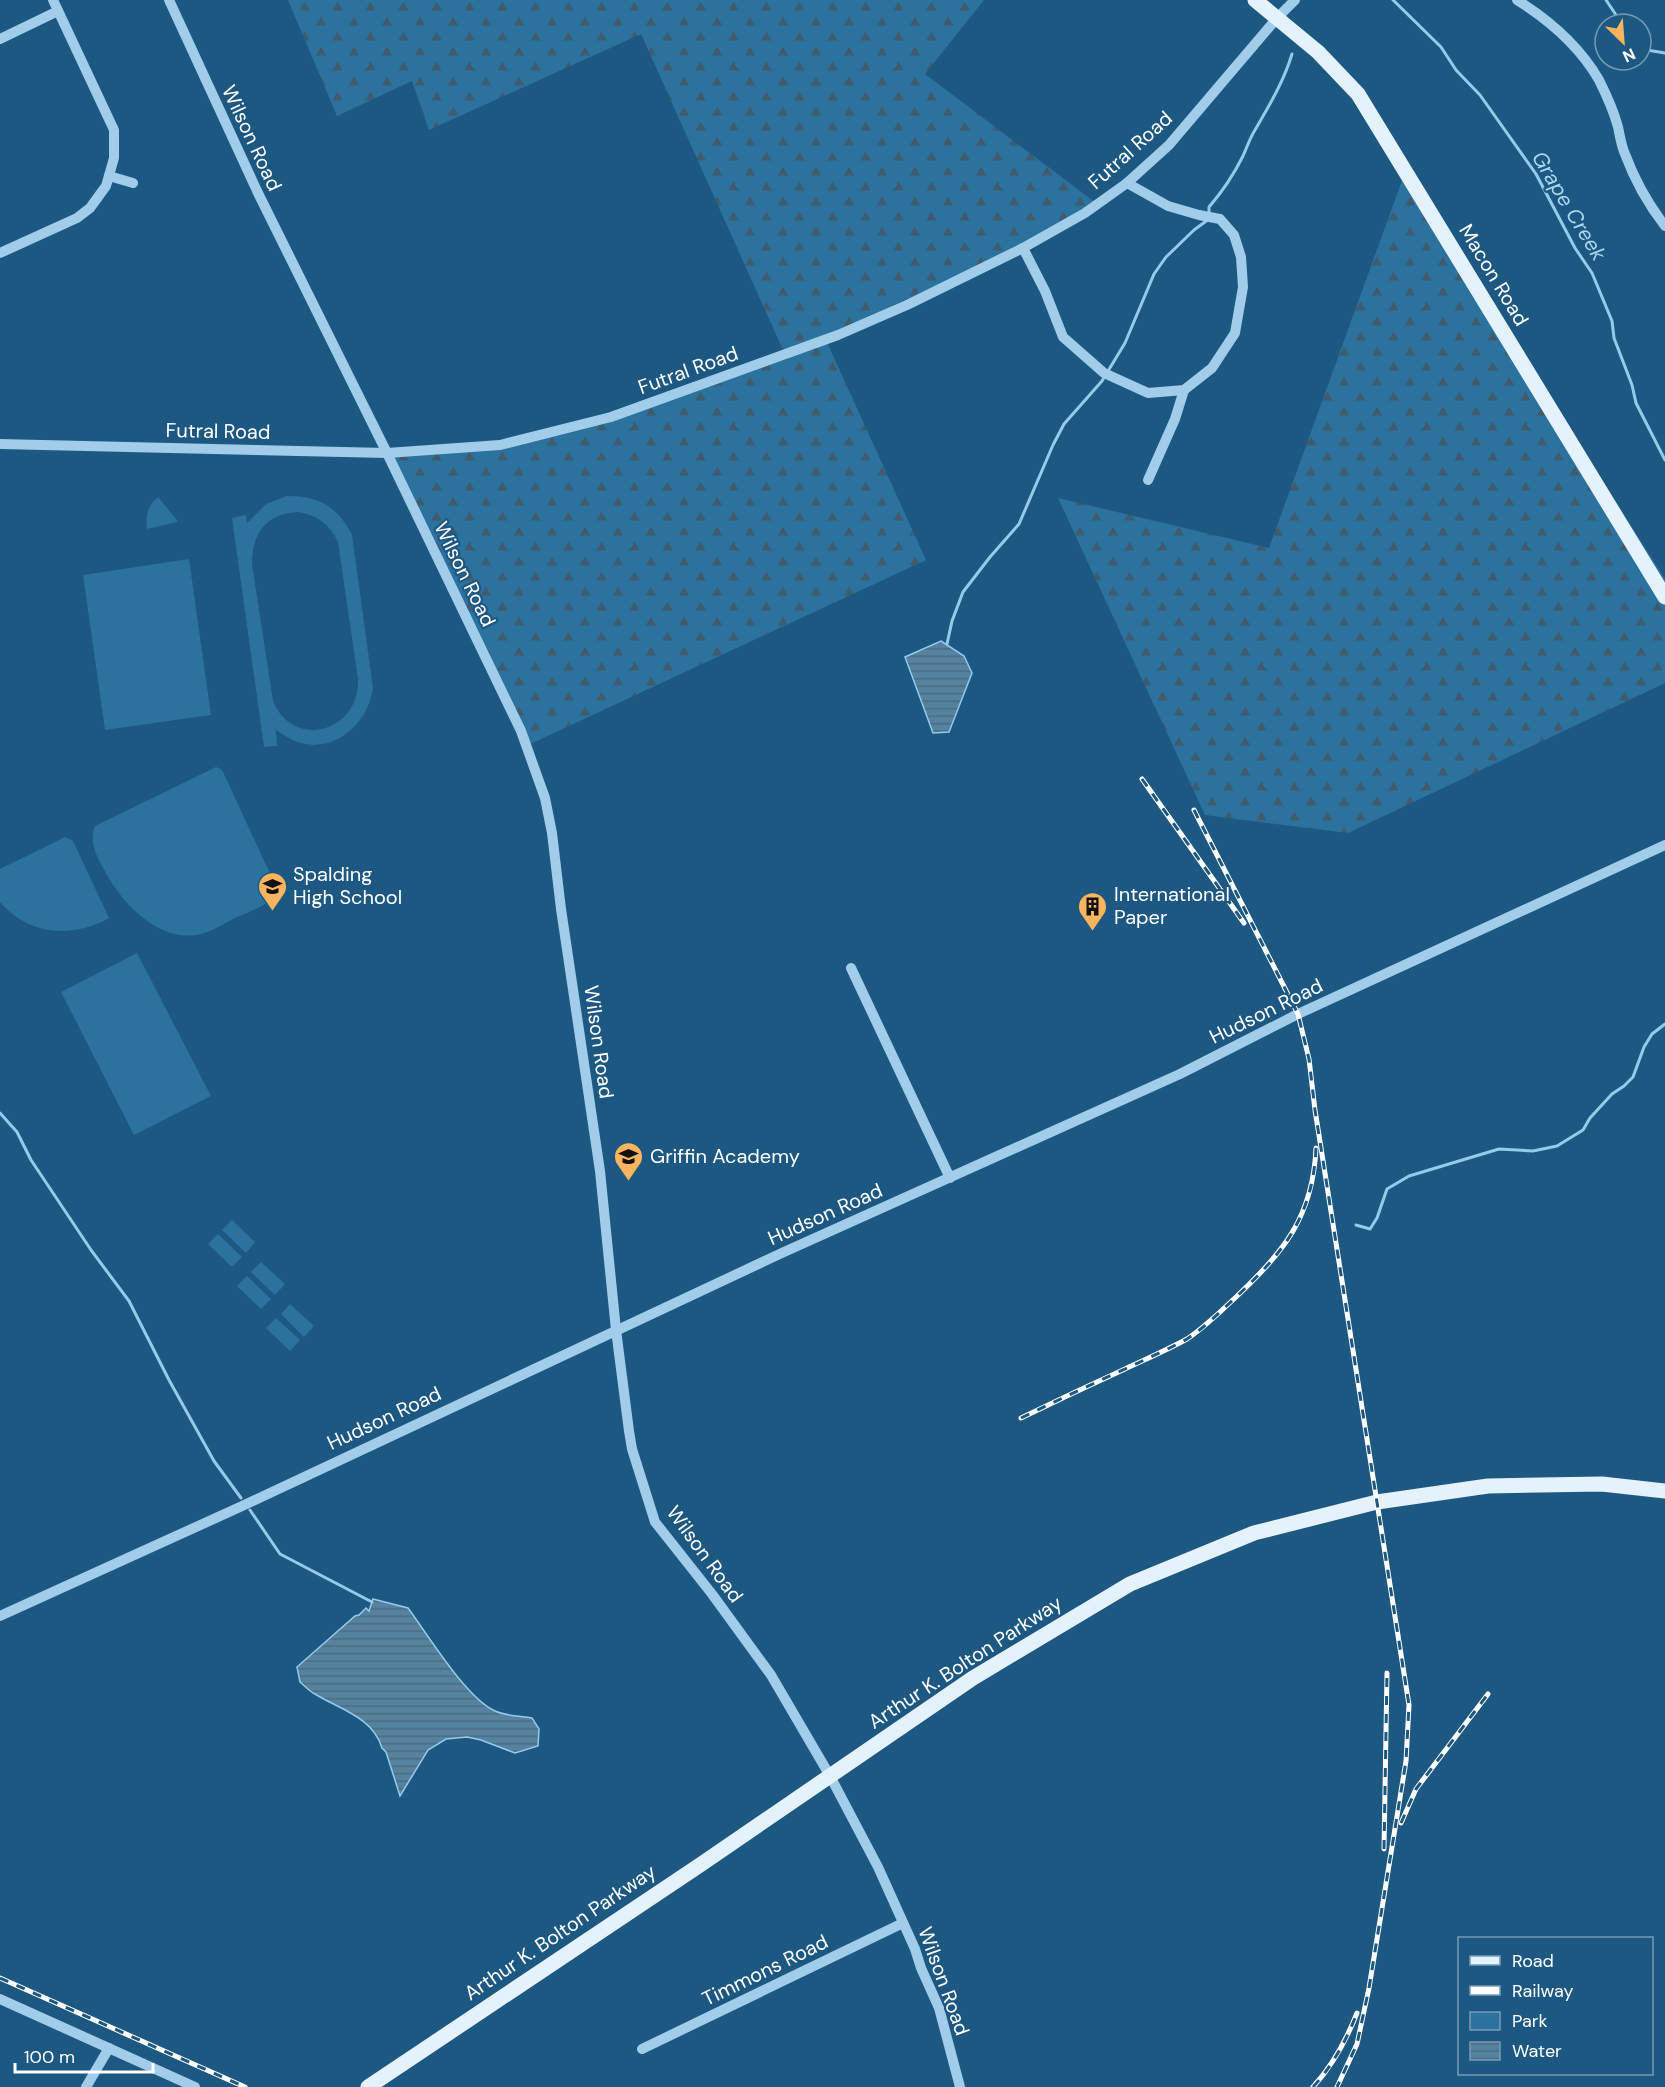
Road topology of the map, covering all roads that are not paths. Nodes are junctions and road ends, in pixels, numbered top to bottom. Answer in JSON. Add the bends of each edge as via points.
{"nodes":[{"id":1,"x":53,"y":0,"type":"edge"},
{"id":2,"x":169,"y":0,"type":"edge"},
{"id":3,"x":1255,"y":0,"type":"edge"},
{"id":4,"x":1295,"y":0,"type":"edge"},
{"id":5,"x":1517,"y":0,"type":"edge"},
{"id":6,"x":58,"y":11,"type":"junction"},
{"id":7,"x":1277,"y":18,"type":"junction"},
{"id":8,"x":0,"y":39,"type":"edge"},
{"id":9,"x":109,"y":176,"type":"junction"},
{"id":10,"x":133,"y":183,"type":"dead end"},
{"id":11,"x":1127,"y":183,"type":"junction"},
{"id":12,"x":1665,"y":226,"type":"edge"},
{"id":13,"x":1023,"y":248,"type":"junction"},
{"id":14,"x":0,"y":254,"type":"edge"},
{"id":15,"x":1184,"y":390,"type":"junction"},
{"id":16,"x":0,"y":444,"type":"edge"},
{"id":17,"x":387,"y":453,"type":"junction"},
{"id":18,"x":1148,"y":480,"type":"dead end"},
{"id":19,"x":1665,"y":597,"type":"edge"},
{"id":20,"x":1665,"y":845,"type":"edge"},
{"id":21,"x":851,"y":968,"type":"dead end"},
{"id":22,"x":950,"y":1178,"type":"junction"},
{"id":23,"x":616,"y":1330,"type":"junction"},
{"id":24,"x":1665,"y":1491,"type":"edge"},
{"id":25,"x":0,"y":1616,"type":"edge"},
{"id":26,"x":830,"y":1776,"type":"junction"},
{"id":27,"x":903,"y":1923,"type":"junction"},
{"id":28,"x":0,"y":1999,"type":"edge"},
{"id":29,"x":109,"y":2048,"type":"junction"},
{"id":30,"x":642,"y":2049,"type":"dead end"},
{"id":31,"x":86,"y":2087,"type":"edge"},
{"id":32,"x":195,"y":2087,"type":"edge"},
{"id":33,"x":368,"y":2087,"type":"edge"},
{"id":34,"x":960,"y":2087,"type":"edge"}],
"edges":[{"from":1,"to":6,"type":"street"},
{"from":2,"to":17,"type":"street","name":"Wilson Road","via":[[258,193]]},
{"from":3,"to":7,"type":"main road","name":"Macon Road"},
{"from":4,"to":7,"type":"street","name":"Futral Road"},
{"from":5,"to":12,"type":"street","via":[[1563,36],[1599,80],[1634,175]]},
{"from":6,"to":8,"type":"street"},
{"from":6,"to":9,"type":"street","via":[[114,130],[114,158]]},
{"from":7,"to":11,"type":"street","name":"Futral Road","via":[[1169,145]]},
{"from":7,"to":19,"type":"main road","name":"Macon Road","via":[[1318,52],[1358,94]]},
{"from":9,"to":10,"type":"street"},
{"from":9,"to":14,"type":"street","via":[[90,208],[77,218]]},
{"from":11,"to":13,"type":"street","name":"Futral Road","via":[[1085,213]]},
{"from":11,"to":15,"type":"street","via":[[1168,206],[1220,219],[1234,234],[1242,257],[1243,287],[1234,333],[1212,368]]},
{"from":13,"to":15,"type":"street","via":[[1063,337],[1104,373],[1149,393]]},
{"from":13,"to":17,"type":"street","name":"Futral Road","via":[[838,335],[606,419],[500,445]]},
{"from":15,"to":18,"type":"street"},
{"from":16,"to":17,"type":"street","name":"Futral Road"},
{"from":17,"to":23,"type":"street","name":"Wilson Road","via":[[521,731],[545,798],[600,1171]]},
{"from":20,"to":22,"type":"street","name":"Hudson Road"},
{"from":21,"to":22,"type":"street"},
{"from":22,"to":23,"type":"street","name":"Hudson Road"},
{"from":23,"to":25,"type":"street","name":"Hudson Road"},
{"from":23,"to":26,"type":"street","name":"Wilson Road","via":[[632,1449],[655,1522],[771,1676]]},
{"from":24,"to":26,"type":"main road","name":"Arthur K. Bolton Parkway","via":[[1602,1484],[1488,1486],[1377,1502],[1254,1533],[1130,1584],[987,1669]]},
{"from":26,"to":27,"type":"street","name":"Wilson Road"},
{"from":26,"to":33,"type":"main road","name":"Arthur K. Bolton Parkway"},
{"from":27,"to":30,"type":"street","name":"Timmons Road"},
{"from":27,"to":34,"type":"street","name":"Wilson Road","via":[[939,2008]]},
{"from":28,"to":29,"type":"street"},
{"from":29,"to":31,"type":"street"},
{"from":29,"to":32,"type":"street"}]}
